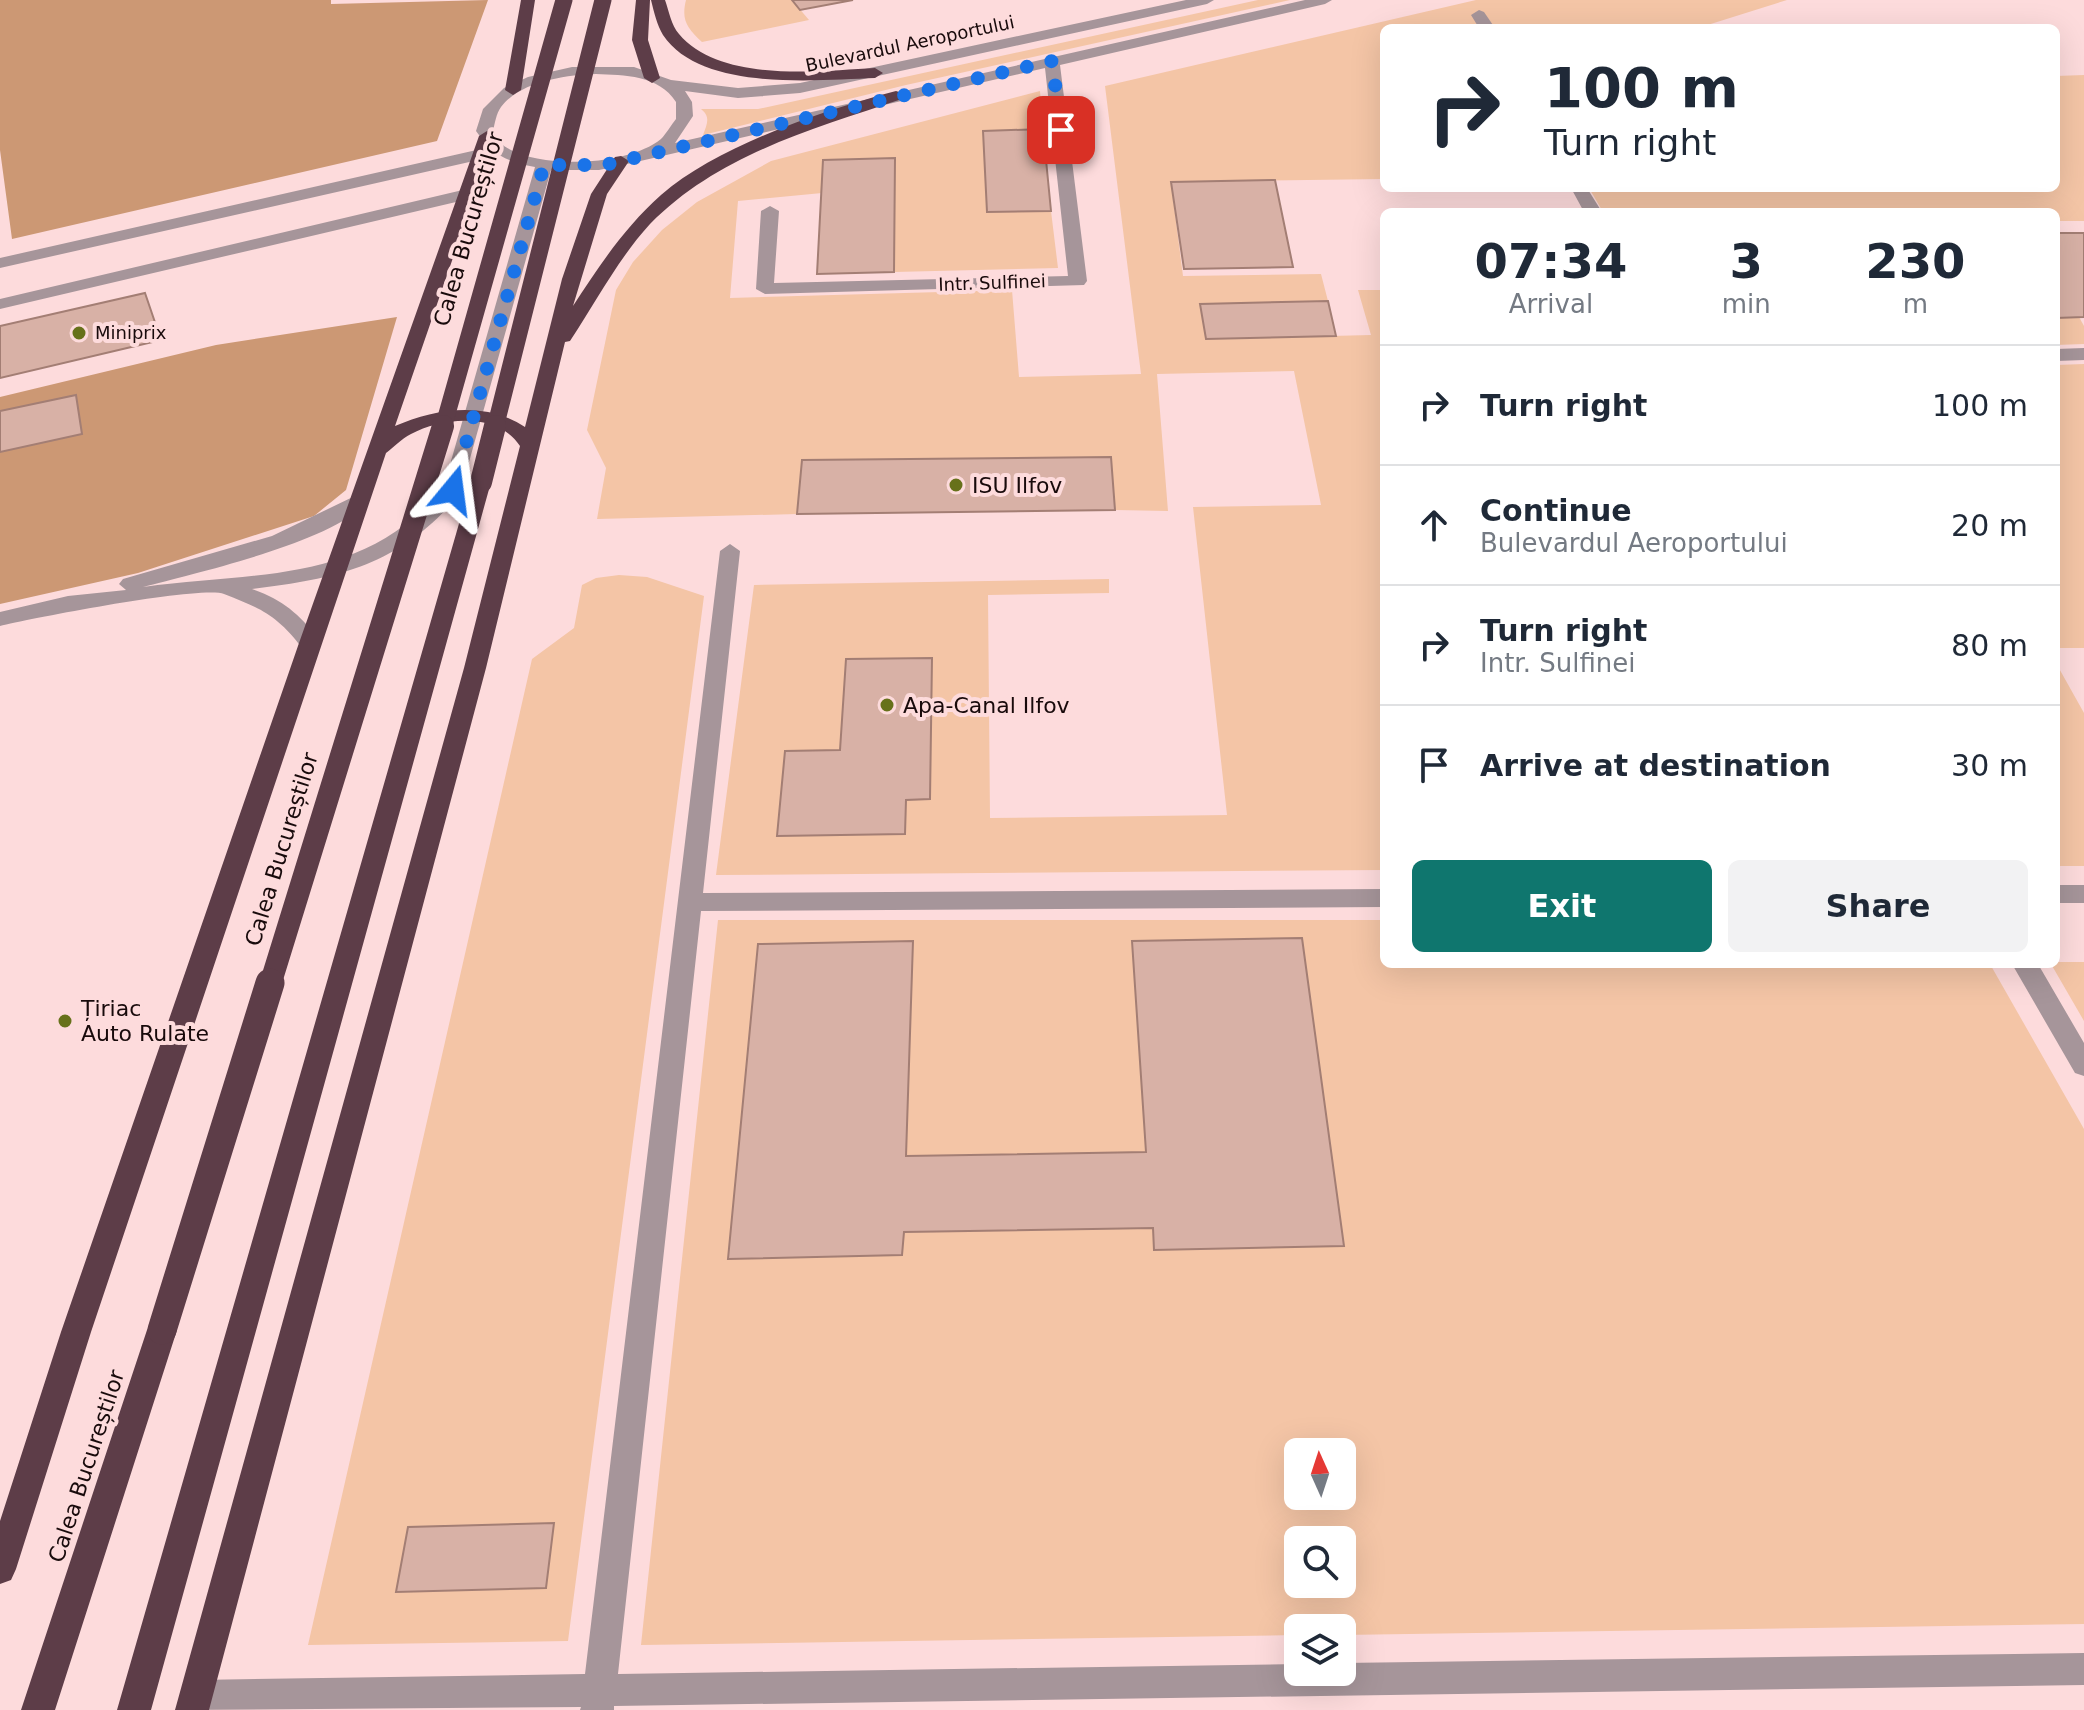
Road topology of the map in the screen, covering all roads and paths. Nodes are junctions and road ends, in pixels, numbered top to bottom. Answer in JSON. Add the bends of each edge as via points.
{"nodes":[{"id":1,"x":528,"y":0,"type":"edge"},
{"id":2,"x":564,"y":0,"type":"edge"},
{"id":3,"x":603,"y":0,"type":"edge"},
{"id":4,"x":643,"y":0,"type":"edge"},
{"id":5,"x":658,"y":0,"type":"edge"},
{"id":6,"x":1207,"y":0,"type":"edge"},
{"id":7,"x":1325,"y":0,"type":"edge"},
{"id":8,"x":1052,"y":61,"type":"junction"},
{"id":9,"x":875,"y":73,"type":"junction"},
{"id":10,"x":660,"y":81,"type":"junction"},
{"id":11,"x":513,"y":90,"type":"junction"},
{"id":12,"x":896,"y":96,"type":"junction"},
{"id":13,"x":484,"y":145,"type":"junction"},
{"id":14,"x":630,"y":158,"type":"junction"},
{"id":15,"x":544,"y":165,"type":"junction"},
{"id":16,"x":467,"y":194,"type":"junction"},
{"id":17,"x":770,"y":211,"type":"dead end"},
{"id":18,"x":0,"y":263,"type":"edge"},
{"id":19,"x":0,"y":304,"type":"edge"},
{"id":20,"x":552,"y":352,"type":"junction"},
{"id":21,"x":2084,"y":354,"type":"edge"},
{"id":22,"x":2060,"y":355,"type":"edge"},
{"id":23,"x":474,"y":416,"type":"junction"},
{"id":24,"x":531,"y":447,"type":"junction"},
{"id":25,"x":378,"y":450,"type":"junction"},
{"id":26,"x":359,"y":500,"type":"junction"},
{"id":27,"x":730,"y":551,"type":"dead end"},
{"id":28,"x":335,"y":568,"type":"junction"},
{"id":29,"x":223,"y":588,"type":"junction"},
{"id":30,"x":52,"y":607,"type":"junction"},
{"id":31,"x":0,"y":619,"type":"edge"},
{"id":32,"x":310,"y":643,"type":"junction"},
{"id":33,"x":2060,"y":894,"type":"edge"},
{"id":34,"x":2084,"y":894,"type":"edge"},
{"id":35,"x":1380,"y":898,"type":"edge"},
{"id":36,"x":690,"y":902,"type":"junction"},
{"id":37,"x":2027,"y":968,"type":"edge"},
{"id":38,"x":2084,"y":1066,"type":"edge"},
{"id":39,"x":0,"y":1569,"type":"edge"},
{"id":40,"x":2084,"y":1669,"type":"edge"},
{"id":41,"x":598,"y":1700,"type":"edge"},
{"id":42,"x":194,"y":1705,"type":"edge"},
{"id":43,"x":38,"y":1710,"type":"edge"},
{"id":44,"x":134,"y":1710,"type":"edge"}],
"edges":[{"from":1,"to":11,"type":"highway"},
{"from":2,"to":43,"type":"highway","name":"Calea Bucureștilor","bridge":true,"via":[[430,473]]},
{"from":3,"to":44,"type":"highway","bridge":true,"via":[[481,482]]},
{"from":4,"to":10,"type":"highway","via":[[638,41]]},
{"from":5,"to":9,"type":"highway","via":[[671,35],[688,52],[713,63],[769,74]]},
{"from":6,"to":9,"type":"street","name":"Bulevardul Aeroportului"},
{"from":7,"to":8,"type":"street"},
{"from":8,"to":12,"type":"street"},
{"from":8,"to":17,"type":"street","name":"Intr. Sulfinei","via":[[1078,281],[765,289]]},
{"from":9,"to":10,"type":"street","name":"Bulevardul Aeroportului","via":[[761,92],[715,92]]},
{"from":10,"to":11,"type":"street","name":"Bulevardul Aeroportului","via":[[620,71],[584,70]]},
{"from":10,"to":14,"type":"street","via":[[679,94],[685,116],[669,140]]},
{"from":11,"to":13,"type":"street","via":[[487,115]]},
{"from":12,"to":14,"type":"street"},
{"from":12,"to":20,"type":"highway","via":[[773,138],[683,186],[627,242]]},
{"from":13,"to":15,"type":"street"},
{"from":13,"to":16,"type":"highway"},
{"from":13,"to":18,"type":"street"},
{"from":14,"to":15,"type":"street","via":[[587,167]]},
{"from":14,"to":20,"type":"highway","via":[[606,181],[592,210]]},
{"from":15,"to":23,"type":"street"},
{"from":16,"to":19,"type":"street"},
{"from":16,"to":25,"type":"highway"},
{"from":20,"to":24,"type":"highway"},
{"from":21,"to":22,"type":"street"},
{"from":23,"to":24,"type":"highway","via":[[501,421],[520,432]]},
{"from":23,"to":25,"type":"highway","via":[[437,419],[402,431]]},
{"from":23,"to":28,"type":"street","via":[[453,490],[438,512],[417,531]]},
{"from":24,"to":42,"type":"highway"},
{"from":25,"to":26,"type":"highway"},
{"from":26,"to":28,"type":"highway"},
{"from":26,"to":30,"type":"street","via":[[298,534]]},
{"from":27,"to":36,"type":"street"},
{"from":28,"to":29,"type":"street"},
{"from":28,"to":32,"type":"highway"},
{"from":29,"to":30,"type":"street"},
{"from":29,"to":32,"type":"street","via":[[287,613]]},
{"from":30,"to":31,"type":"street"},
{"from":32,"to":39,"type":"highway"},
{"from":33,"to":34,"type":"street"},
{"from":35,"to":36,"type":"street"},
{"from":36,"to":41,"type":"street"},
{"from":37,"to":38,"type":"street"},
{"from":40,"to":41,"type":"street"},
{"from":41,"to":42,"type":"street"}]}
